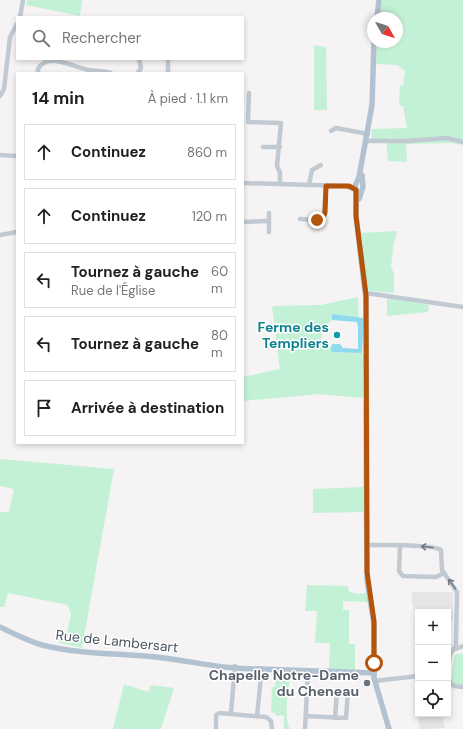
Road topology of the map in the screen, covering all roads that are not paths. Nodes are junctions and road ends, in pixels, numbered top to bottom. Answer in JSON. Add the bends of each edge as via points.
{"nodes":[{"id":1,"x":23,"y":0,"type":"edge"},
{"id":2,"x":379,"y":0,"type":"edge"},
{"id":3,"x":378,"y":12,"type":"edge"},
{"id":4,"x":20,"y":16,"type":"edge"},
{"id":5,"x":16,"y":26,"type":"edge"},
{"id":6,"x":374,"y":48,"type":"edge"},
{"id":7,"x":139,"y":60,"type":"edge"},
{"id":8,"x":168,"y":60,"type":"edge"},
{"id":9,"x":79,"y":67,"type":"junction"},
{"id":10,"x":38,"y":72,"type":"edge"},
{"id":11,"x":78,"y":72,"type":"edge"},
{"id":12,"x":105,"y":72,"type":"edge"},
{"id":13,"x":139,"y":72,"type":"edge"},
{"id":14,"x":168,"y":72,"type":"edge"},
{"id":15,"x":249,"y":93,"type":"dead end"},
{"id":16,"x":0,"y":96,"type":"edge"},
{"id":17,"x":246,"y":102,"type":"edge"},
{"id":18,"x":331,"y":131,"type":"dead end"},
{"id":19,"x":368,"y":134,"type":"junction"},
{"id":20,"x":366,"y":141,"type":"junction"},
{"id":21,"x":463,"y":142,"type":"edge"},
{"id":22,"x":263,"y":147,"type":"dead end"},
{"id":23,"x":280,"y":148,"type":"junction"},
{"id":24,"x":0,"y":156,"type":"edge"},
{"id":25,"x":16,"y":156,"type":"edge"},
{"id":26,"x":321,"y":165,"type":"dead end"},
{"id":27,"x":244,"y":183,"type":"edge"},
{"id":28,"x":280,"y":184,"type":"junction"},
{"id":29,"x":310,"y":185,"type":"junction"},
{"id":30,"x":326,"y":186,"type":"junction"},
{"id":31,"x":358,"y":187,"type":"junction"},
{"id":32,"x":270,"y":213,"type":"dead end"},
{"id":33,"x":300,"y":219,"type":"dead end"},
{"id":34,"x":269,"y":221,"type":"junction"},
{"id":35,"x":244,"y":222,"type":"edge"},
{"id":36,"x":16,"y":232,"type":"edge"},
{"id":37,"x":268,"y":232,"type":"dead end"},
{"id":38,"x":0,"y":235,"type":"edge"},
{"id":39,"x":366,"y":293,"type":"junction"},
{"id":40,"x":463,"y":307,"type":"edge"},
{"id":41,"x":367,"y":545,"type":"junction"},
{"id":42,"x":400,"y":546,"type":"junction"},
{"id":43,"x":444,"y":573,"type":"junction"},
{"id":44,"x":0,"y":627,"type":"edge"},
{"id":45,"x":463,"y":646,"type":"edge"},
{"id":46,"x":454,"y":650,"type":"junction"},
{"id":47,"x":451,"y":654,"type":"edge"},
{"id":48,"x":234,"y":668,"type":"junction"},
{"id":49,"x":308,"y":671,"type":"junction"},
{"id":50,"x":362,"y":673,"type":"junction"},
{"id":51,"x":374,"y":673,"type":"junction"},
{"id":52,"x":415,"y":676,"type":"edge"},
{"id":53,"x":261,"y":677,"type":"dead end"},
{"id":54,"x":375,"y":681,"type":"junction"},
{"id":55,"x":449,"y":681,"type":"edge"},
{"id":56,"x":463,"y":687,"type":"edge"},
{"id":57,"x":231,"y":714,"type":"junction"},
{"id":58,"x":257,"y":716,"type":"junction"},
{"id":59,"x":306,"y":716,"type":"junction"},
{"id":60,"x":335,"y":718,"type":"junction"},
{"id":61,"x":216,"y":729,"type":"edge"},
{"id":62,"x":272,"y":729,"type":"edge"},
{"id":63,"x":305,"y":729,"type":"edge"},
{"id":64,"x":389,"y":729,"type":"edge"}],
"edges":[{"from":1,"to":4,"type":"street"},
{"from":2,"to":3,"type":"main road"},
{"from":5,"to":16,"type":"street","via":[[10,35],[5,87]]},
{"from":6,"to":19,"type":"main road","via":[[373,102]]},
{"from":7,"to":13,"type":"street","via":[[141,68]]},
{"from":8,"to":14,"type":"street"},
{"from":9,"to":10,"type":"street","via":[[50,61],[40,66]]},
{"from":9,"to":11,"type":"street"},
{"from":9,"to":12,"type":"street"},
{"from":15,"to":17,"type":"street"},
{"from":17,"to":23,"type":"street","via":[[248,122],[281,123]]},
{"from":18,"to":19,"type":"street","via":[[338,128]]},
{"from":19,"to":20,"type":"main road"},
{"from":20,"to":21,"type":"street","via":[[449,138]]},
{"from":20,"to":31,"type":"main road"},
{"from":22,"to":23,"type":"street"},
{"from":23,"to":28,"type":"street","via":[[277,154]]},
{"from":24,"to":25,"type":"street"},
{"from":26,"to":29,"type":"street","via":[[312,170]]},
{"from":27,"to":28,"type":"street"},
{"from":28,"to":29,"type":"street"},
{"from":29,"to":30,"type":"street"},
{"from":30,"to":31,"type":"street"},
{"from":30,"to":33,"type":"street","via":[[324,216],[318,220]]},
{"from":31,"to":39,"type":"main road","via":[[357,223]]},
{"from":32,"to":34,"type":"street"},
{"from":34,"to":35,"type":"street"},
{"from":34,"to":37,"type":"street"},
{"from":36,"to":38,"type":"street"},
{"from":39,"to":40,"type":"street"},
{"from":39,"to":41,"type":"main road"},
{"from":41,"to":42,"type":"street"},
{"from":41,"to":51,"type":"main road","via":[[367,580],[374,624]]},
{"from":43,"to":42,"type":"street","one_way":true,"via":[[442,551],[438,548]]},
{"from":42,"to":43,"type":"street","via":[[399,570],[403,576],[436,577]]},
{"from":46,"to":43,"type":"street","one_way":true,"via":[[457,592]]},
{"from":44,"to":48,"type":"main road","name":"Rue de Lambersart","via":[[36,643],[65,650],[124,654]]},
{"from":45,"to":46,"type":"street"},
{"from":46,"to":47,"type":"street"},
{"from":48,"to":49,"type":"main road","name":"Rue de Lambersart"},
{"from":48,"to":57,"type":"street"},
{"from":49,"to":50,"type":"main road","name":"Rue de Lambersart"},
{"from":49,"to":59,"type":"street"},
{"from":50,"to":51,"type":"main road","name":"Rue de Lambersart"},
{"from":50,"to":54,"type":"main road","name":"Rue de Lambersart"},
{"from":51,"to":54,"type":"main road"},
{"from":52,"to":54,"type":"street"},
{"from":53,"to":58,"type":"street"},
{"from":54,"to":64,"type":"main road"},
{"from":55,"to":56,"type":"street","via":[[454,686]]},
{"from":57,"to":58,"type":"street"},
{"from":57,"to":61,"type":"street","via":[[217,714]]},
{"from":58,"to":62,"type":"street","via":[[269,718]]},
{"from":59,"to":60,"type":"street"},
{"from":59,"to":63,"type":"street"},
{"from":60,"to":60,"type":"street","via":[[346,718],[348,692],[337,691]]}]}
